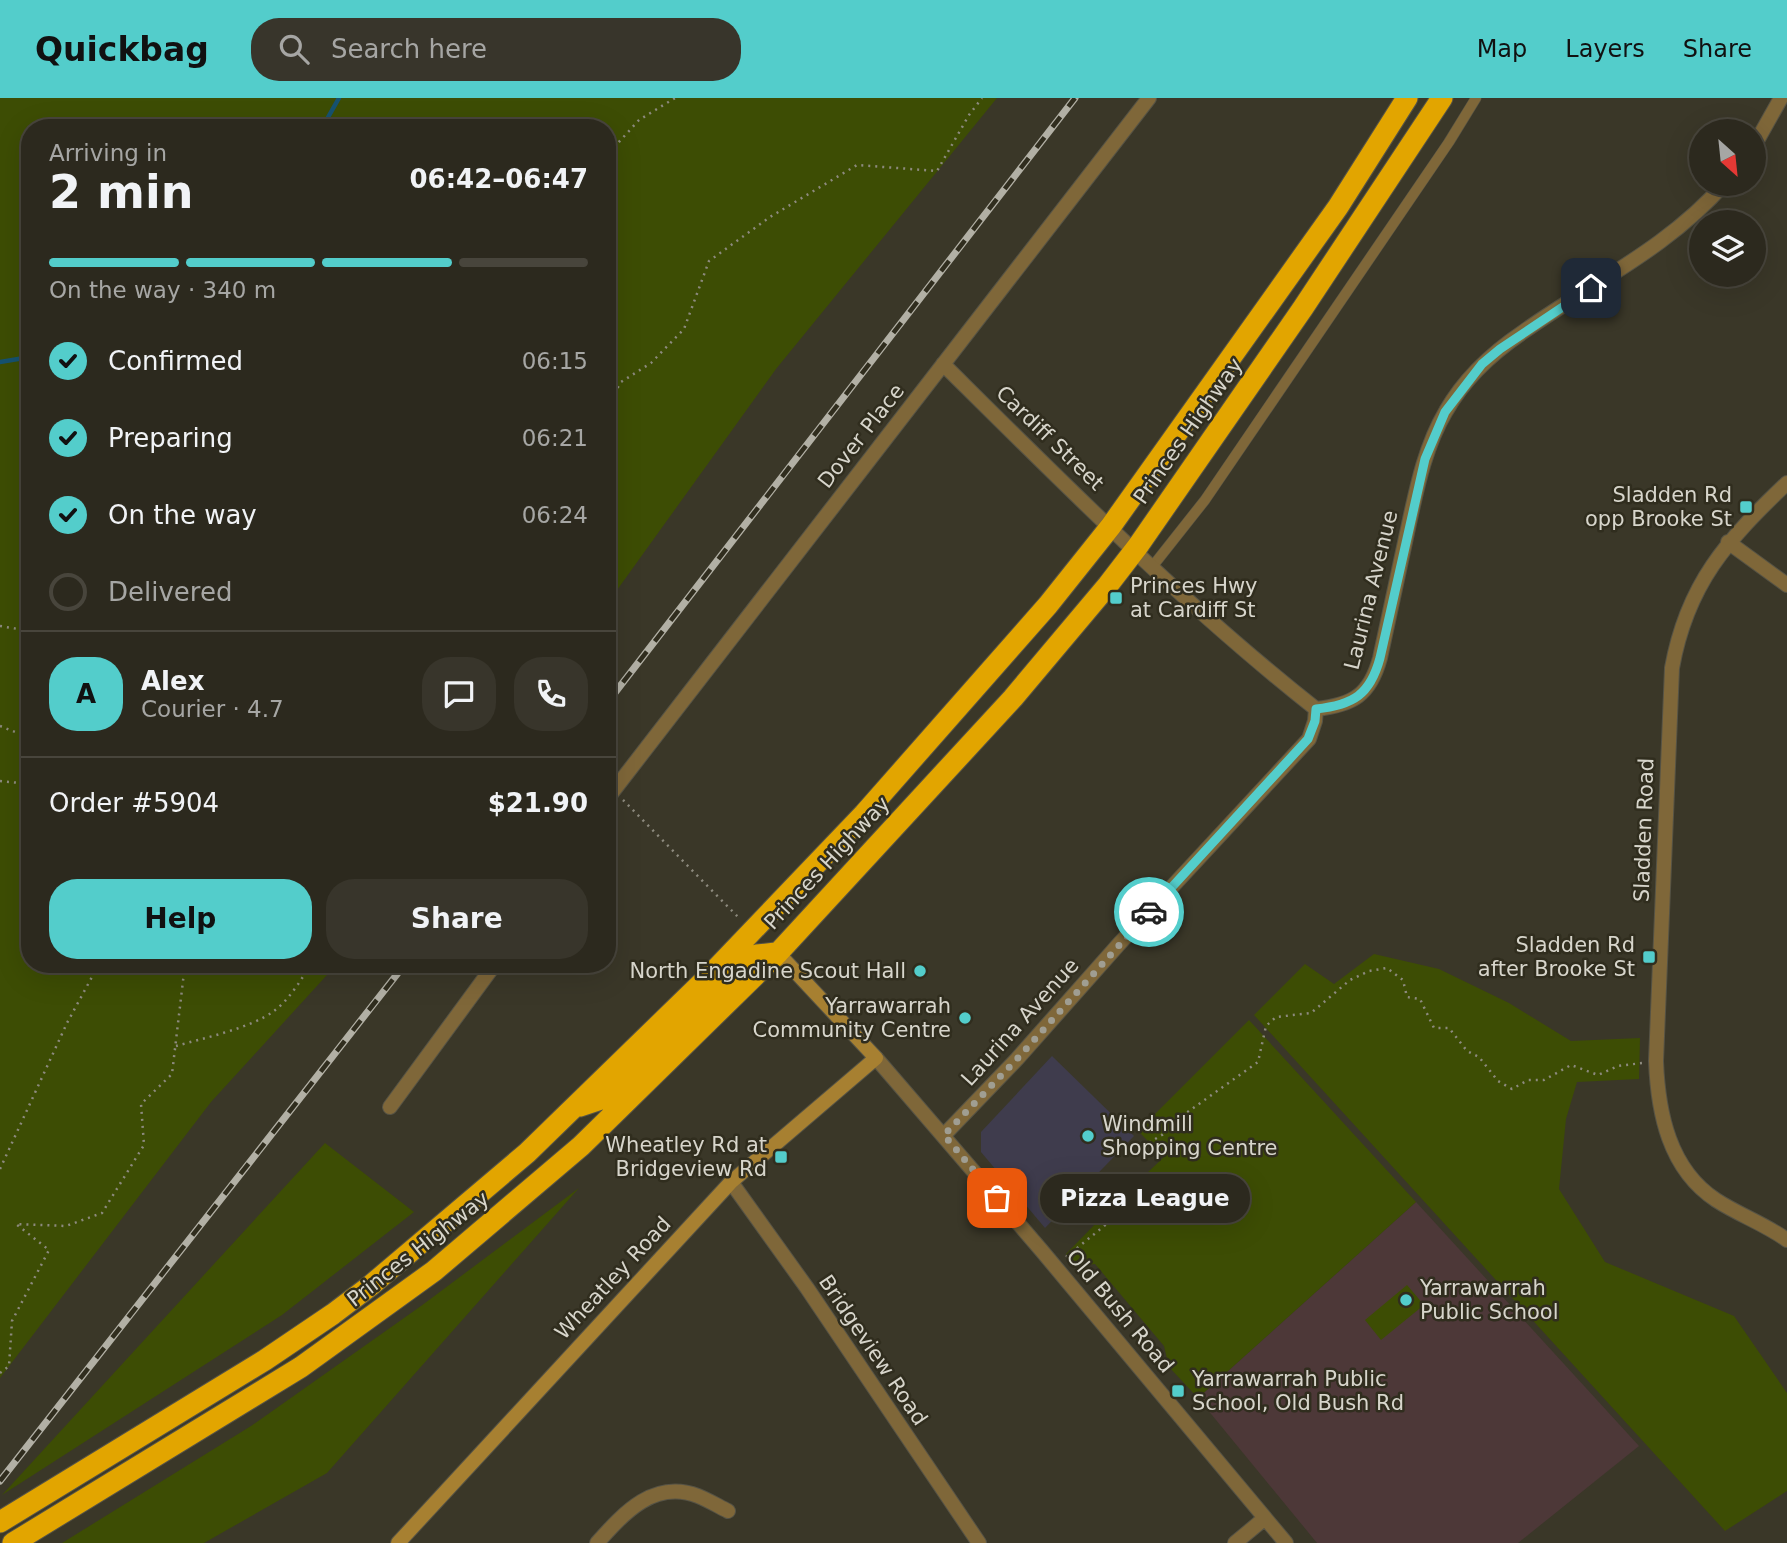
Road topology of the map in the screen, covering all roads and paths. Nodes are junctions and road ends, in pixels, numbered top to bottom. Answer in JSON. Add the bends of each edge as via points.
{"nodes":[{"id":1,"x":675,"y":98,"type":"edge"},
{"id":2,"x":982,"y":98,"type":"edge"},
{"id":3,"x":1149,"y":98,"type":"edge"},
{"id":4,"x":1407,"y":98,"type":"edge"},
{"id":5,"x":1442,"y":98,"type":"edge"},
{"id":6,"x":1476,"y":98,"type":"edge"},
{"id":7,"x":1781,"y":98,"type":"edge"},
{"id":8,"x":1766,"y":125,"type":"edge"},
{"id":9,"x":616,"y":149,"type":"edge"},
{"id":10,"x":1713,"y":196,"type":"edge"},
{"id":11,"x":943,"y":364,"type":"junction"},
{"id":12,"x":616,"y":391,"type":"edge"},
{"id":13,"x":1787,"y":484,"type":"edge"},
{"id":14,"x":1111,"y":527,"type":"junction"},
{"id":15,"x":1728,"y":542,"type":"junction"},
{"id":16,"x":1134,"y":550,"type":"junction"},
{"id":17,"x":1152,"y":567,"type":"junction"},
{"id":18,"x":1787,"y":584,"type":"edge"},
{"id":19,"x":0,"y":626,"type":"edge"},
{"id":20,"x":21,"y":630,"type":"edge"},
{"id":21,"x":1316,"y":709,"type":"junction"},
{"id":22,"x":0,"y":726,"type":"edge"},
{"id":23,"x":21,"y":734,"type":"edge"},
{"id":24,"x":0,"y":781,"type":"edge"},
{"id":25,"x":21,"y":783,"type":"edge"},
{"id":26,"x":616,"y":787,"type":"edge"},
{"id":27,"x":616,"y":801,"type":"edge"},
{"id":28,"x":800,"y":883,"type":"junction"},
{"id":29,"x":743,"y":923,"type":"dead end"},
{"id":30,"x":778,"y":953,"type":"junction"},
{"id":31,"x":94,"y":973,"type":"edge"},
{"id":32,"x":184,"y":973,"type":"edge"},
{"id":33,"x":305,"y":973,"type":"edge"},
{"id":34,"x":488,"y":973,"type":"edge"},
{"id":35,"x":176,"y":1046,"type":"junction"},
{"id":36,"x":876,"y":1058,"type":"junction"},
{"id":37,"x":1656,"y":1061,"type":"junction"},
{"id":38,"x":390,"y":1107,"type":"dead end"},
{"id":39,"x":575,"y":1108,"type":"junction"},
{"id":40,"x":944,"y":1135,"type":"junction"},
{"id":41,"x":1143,"y":1146,"type":"dead end"},
{"id":42,"x":0,"y":1169,"type":"edge"},
{"id":43,"x":731,"y":1182,"type":"junction"},
{"id":44,"x":1129,"y":1213,"type":"dead end"},
{"id":45,"x":1787,"y":1240,"type":"edge"},
{"id":46,"x":1065,"y":1258,"type":"dead end"},
{"id":47,"x":0,"y":1373,"type":"edge"},
{"id":48,"x":728,"y":1511,"type":"dead end"},
{"id":49,"x":1265,"y":1518,"type":"junction"},
{"id":50,"x":0,"y":1522,"type":"edge"},
{"id":51,"x":13,"y":1543,"type":"edge"},
{"id":52,"x":398,"y":1543,"type":"edge"},
{"id":53,"x":597,"y":1543,"type":"edge"},
{"id":54,"x":979,"y":1543,"type":"edge"},
{"id":55,"x":1235,"y":1543,"type":"edge"},
{"id":56,"x":1286,"y":1543,"type":"edge"}],
"edges":[{"from":1,"to":9,"type":"path","via":[[639,120]]},
{"from":2,"to":12,"type":"path","via":[[937,171],[857,165],[770,217],[709,261],[684,329]]},
{"from":3,"to":11,"type":"street","name":"Dover Place"},
{"from":4,"to":14,"type":"highway","name":"Princes Highway","via":[[1338,207]]},
{"from":5,"to":16,"type":"highway","name":"Princes Highway"},
{"from":6,"to":17,"type":"lane","via":[[1205,500]]},
{"from":7,"to":8,"type":"street"},
{"from":10,"to":21,"type":"street","name":"Laurina Avenue","via":[[1669,236],[1500,349],[1457,394],[1425,459],[1373,679],[1354,699]]},
{"from":11,"to":14,"type":"street","name":"Cardiff Street"},
{"from":11,"to":26,"type":"street","name":"Dover Place"},
{"from":13,"to":15,"type":"street","name":"Sladden Road"},
{"from":14,"to":16,"type":"street","name":"Cardiff Street"},
{"from":14,"to":28,"type":"highway","name":"Princes Highway","via":[[974,690]]},
{"from":15,"to":18,"type":"street"},
{"from":15,"to":37,"type":"street","name":"Sladden Road","via":[[1692,600],[1679,631],[1672,668]]},
{"from":16,"to":17,"type":"street","name":"Cardiff Street"},
{"from":16,"to":30,"type":"highway","name":"Princes Highway","via":[[1013,698]]},
{"from":17,"to":21,"type":"street","name":"Cardiff Street","via":[[1249,656]]},
{"from":19,"to":20,"type":"path"},
{"from":21,"to":40,"type":"street","name":"Laurina Avenue","via":[[1308,739]]},
{"from":22,"to":23,"type":"path"},
{"from":24,"to":25,"type":"path"},
{"from":27,"to":29,"type":"path"},
{"from":28,"to":30,"type":"highway","via":[[782,927]]},
{"from":28,"to":39,"type":"highway","name":"Princes Highway"},
{"from":30,"to":36,"type":"street","name":"Old Bush Road"},
{"from":30,"to":39,"type":"highway","via":[[747,961],[619,1088]]},
{"from":30,"to":51,"type":"highway","name":"Princes Highway","via":[[581,1146],[434,1271],[302,1367]]},
{"from":31,"to":42,"type":"path"},
{"from":32,"to":35,"type":"path"},
{"from":33,"to":35,"type":"path","via":[[274,1012],[234,1030]]},
{"from":34,"to":38,"type":"street"},
{"from":35,"to":47,"type":"path","via":[[172,1074],[141,1104],[144,1145],[102,1213],[66,1226],[16,1224],[48,1250],[12,1321],[9,1366]]},
{"from":36,"to":40,"type":"street","name":"Old Bush Road"},
{"from":36,"to":43,"type":"street","name":"Wheatley Road"},
{"from":37,"to":41,"type":"path","via":[[1598,1074],[1571,1065],[1544,1080],[1528,1080],[1512,1089],[1467,1051],[1449,1028],[1434,1028],[1420,999],[1407,996],[1403,980],[1388,968],[1369,971],[1350,980],[1311,1013],[1276,1017],[1266,1026],[1258,1062]]},
{"from":37,"to":45,"type":"street","name":"Sladden Road","via":[[1663,1125],[1673,1152],[1714,1198]]},
{"from":39,"to":50,"type":"highway","name":"Princes Highway","via":[[484,1191],[333,1314]]},
{"from":40,"to":49,"type":"street","name":"Old Bush Road"},
{"from":43,"to":52,"type":"street","name":"Wheatley Road"},
{"from":43,"to":54,"type":"street","name":"Bridgeview Road"},
{"from":44,"to":46,"type":"path","via":[[1114,1218]]},
{"from":48,"to":53,"type":"street","via":[[697,1496],[667,1492],[650,1496],[620,1517]]},
{"from":49,"to":55,"type":"street"},
{"from":49,"to":56,"type":"street","name":"Old Bush Road"}]}
